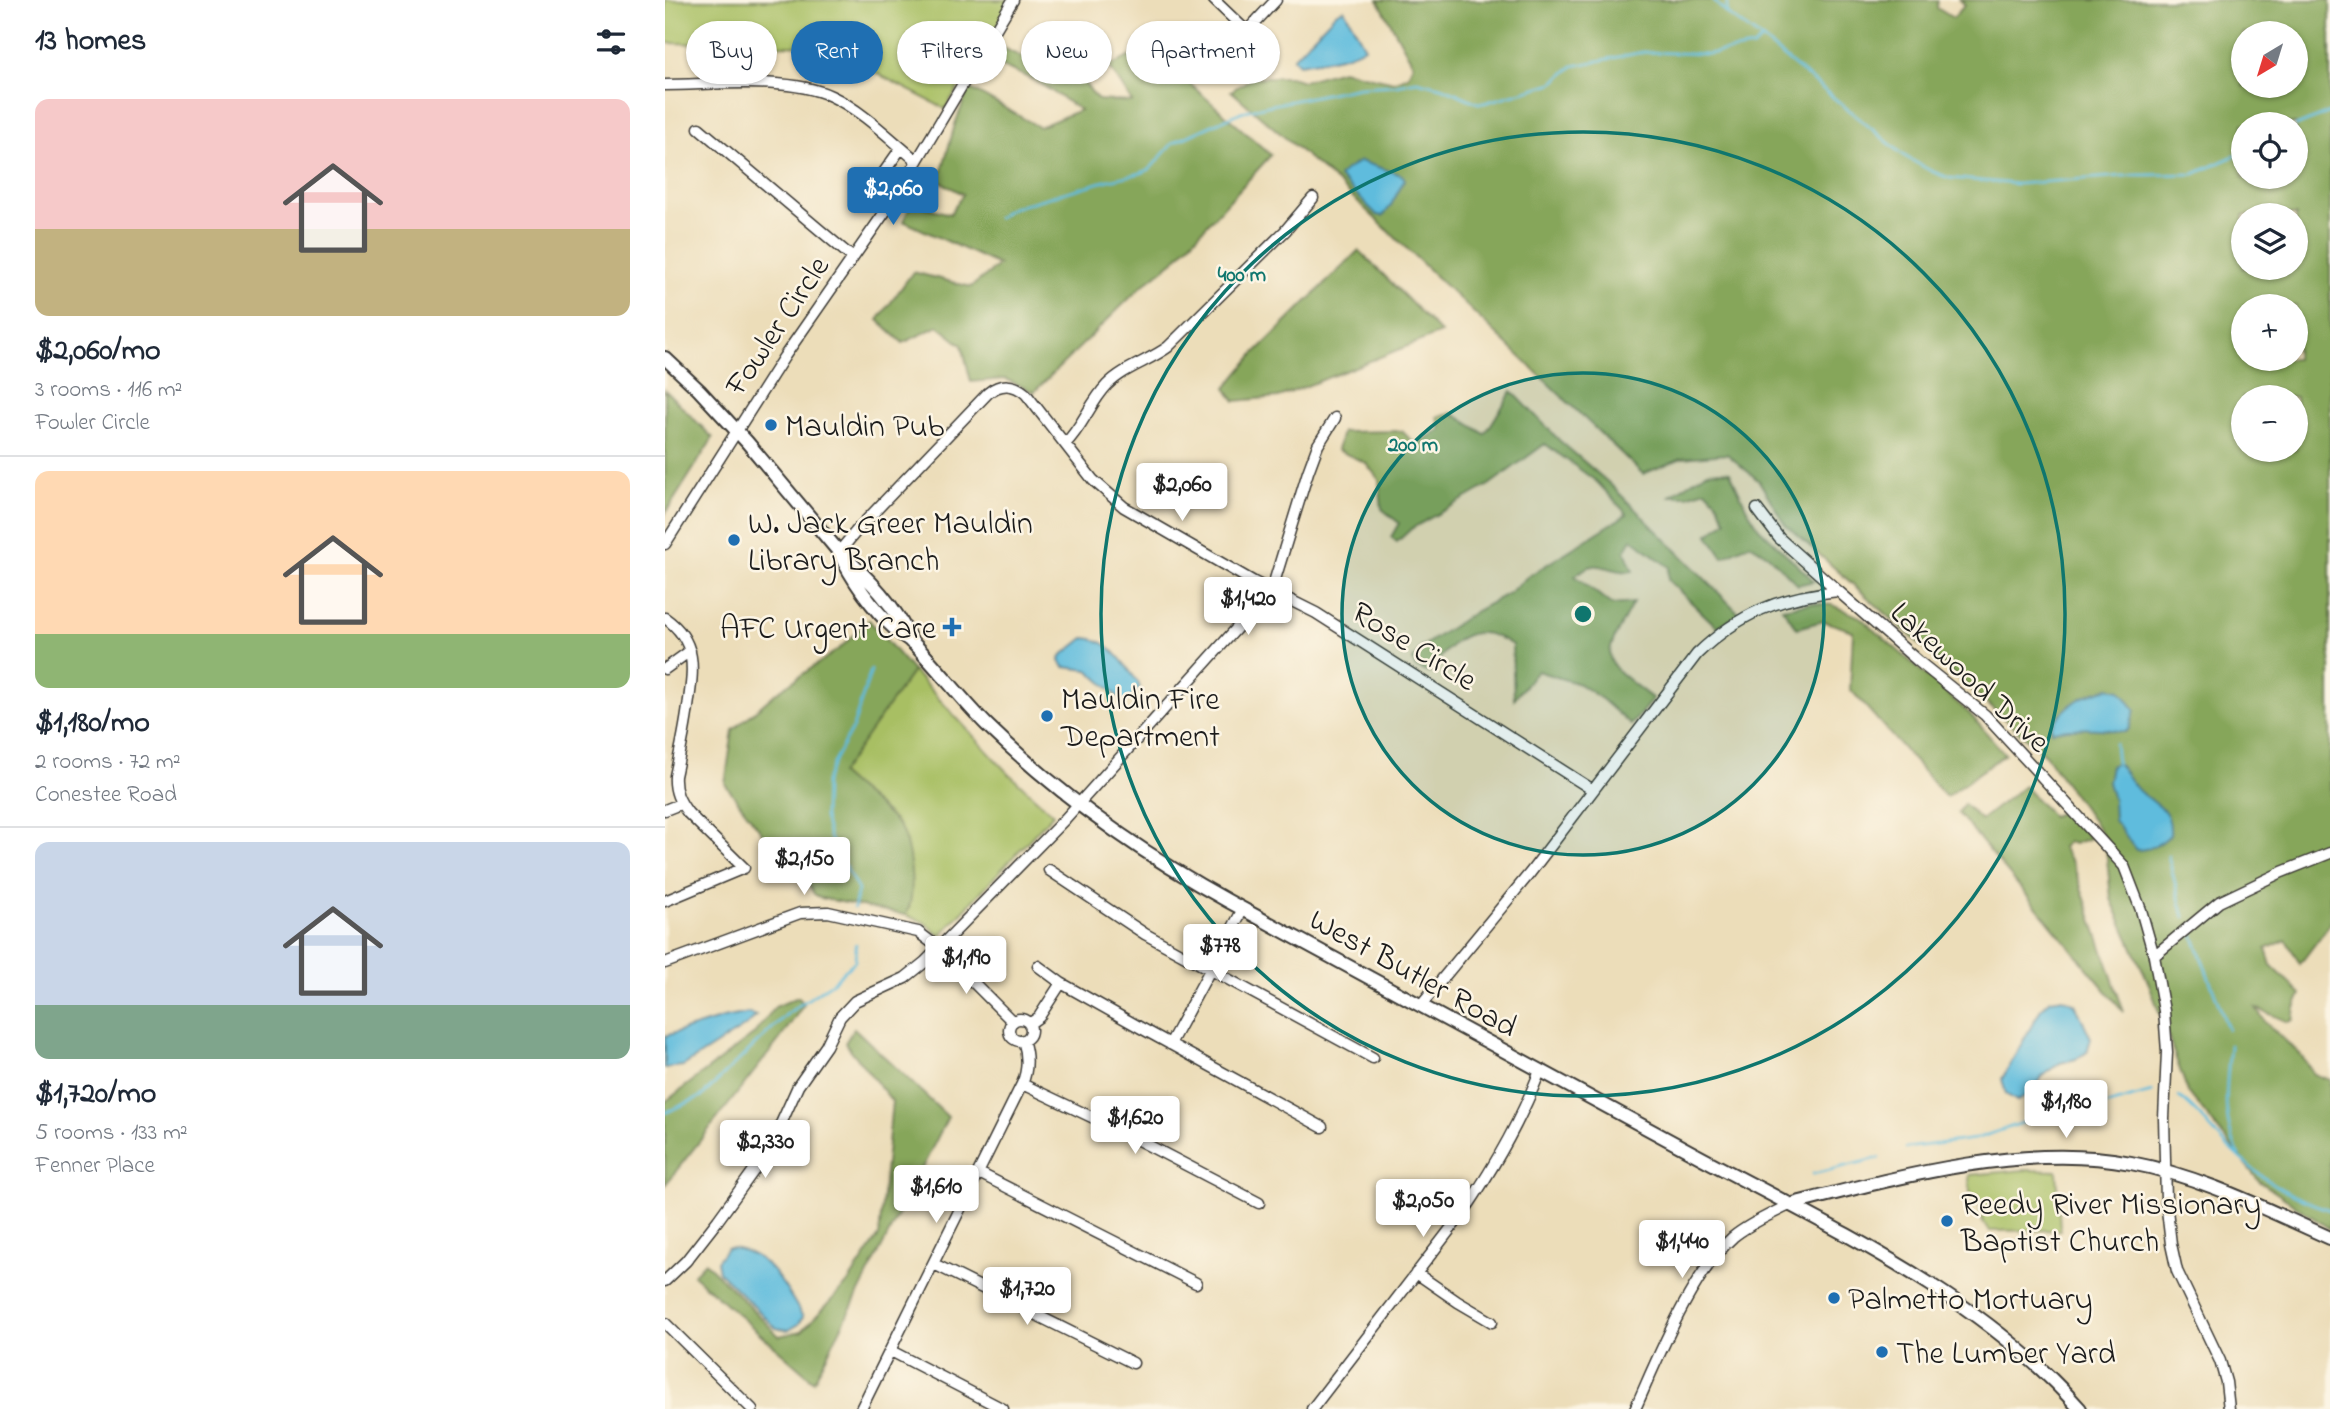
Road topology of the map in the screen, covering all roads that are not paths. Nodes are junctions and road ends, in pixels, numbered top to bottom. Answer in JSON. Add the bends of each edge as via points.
{"nodes":[{"id":1,"x":1013,"y":0,"type":"edge"},
{"id":2,"x":1214,"y":0,"type":"edge"},
{"id":3,"x":1276,"y":0,"type":"edge"},
{"id":4,"x":1236,"y":21,"type":"edge"},
{"id":5,"x":1256,"y":21,"type":"edge"},
{"id":6,"x":665,"y":85,"type":"edge"},
{"id":7,"x":699,"y":128,"type":"dead end"},
{"id":8,"x":901,"y":148,"type":"junction"},
{"id":9,"x":918,"y":161,"type":"junction"},
{"id":10,"x":868,"y":195,"type":"dead end"},
{"id":11,"x":1313,"y":198,"type":"dead end"},
{"id":12,"x":853,"y":258,"type":"junction"},
{"id":13,"x":665,"y":358,"type":"edge"},
{"id":14,"x":1335,"y":418,"type":"dead end"},
{"id":15,"x":737,"y":430,"type":"junction"},
{"id":16,"x":1065,"y":443,"type":"junction"},
{"id":17,"x":1757,"y":509,"type":"dead end"},
{"id":18,"x":665,"y":544,"type":"edge"},
{"id":19,"x":839,"y":552,"type":"junction"},
{"id":20,"x":1272,"y":589,"type":"junction"},
{"id":21,"x":1838,"y":591,"type":"junction"},
{"id":22,"x":665,"y":618,"type":"edge"},
{"id":23,"x":690,"y":651,"type":"junction"},
{"id":24,"x":665,"y":669,"type":"edge"},
{"id":25,"x":1593,"y":790,"type":"junction"},
{"id":26,"x":1079,"y":803,"type":"junction"},
{"id":27,"x":680,"y":804,"type":"junction"},
{"id":28,"x":665,"y":810,"type":"edge"},
{"id":29,"x":2330,"y":853,"type":"edge"},
{"id":30,"x":1049,"y":870,"type":"dead end"},
{"id":31,"x":665,"y":901,"type":"edge"},
{"id":32,"x":1243,"y":909,"type":"junction"},
{"id":33,"x":940,"y":948,"type":"junction"},
{"id":34,"x":2154,"y":956,"type":"junction"},
{"id":35,"x":665,"y":963,"type":"edge"},
{"id":36,"x":1038,"y":966,"type":"dead end"},
{"id":37,"x":1210,"y":970,"type":"junction"},
{"id":38,"x":1061,"y":983,"type":"junction"},
{"id":39,"x":1420,"y":1006,"type":"junction"},
{"id":40,"x":1013,"y":1022,"type":"junction"},
{"id":41,"x":1029,"y":1024,"type":"junction"},
{"id":42,"x":1023,"y":1040,"type":"junction"},
{"id":43,"x":1170,"y":1044,"type":"junction"},
{"id":44,"x":1373,"y":1058,"type":"dead end"},
{"id":45,"x":1541,"y":1071,"type":"junction"},
{"id":46,"x":1022,"y":1084,"type":"junction"},
{"id":47,"x":1322,"y":1127,"type":"dead end"},
{"id":48,"x":2165,"y":1172,"type":"junction"},
{"id":49,"x":979,"y":1173,"type":"junction"},
{"id":50,"x":1259,"y":1203,"type":"dead end"},
{"id":51,"x":1789,"y":1205,"type":"junction"},
{"id":52,"x":2330,"y":1238,"type":"edge"},
{"id":53,"x":934,"y":1264,"type":"junction"},
{"id":54,"x":1416,"y":1273,"type":"junction"},
{"id":55,"x":665,"y":1281,"type":"edge"},
{"id":56,"x":1196,"y":1283,"type":"dead end"},
{"id":57,"x":1492,"y":1322,"type":"dead end"},
{"id":58,"x":665,"y":1323,"type":"edge"},
{"id":59,"x":891,"y":1351,"type":"junction"},
{"id":60,"x":1133,"y":1363,"type":"dead end"},
{"id":61,"x":752,"y":1409,"type":"edge"},
{"id":62,"x":861,"y":1409,"type":"edge"},
{"id":63,"x":1003,"y":1409,"type":"edge"},
{"id":64,"x":1312,"y":1409,"type":"edge"},
{"id":65,"x":1635,"y":1409,"type":"edge"},
{"id":66,"x":2080,"y":1409,"type":"edge"},
{"id":67,"x":2228,"y":1409,"type":"edge"}],
"edges":[{"from":1,"to":9,"type":"street","name":"Fowler Circle"},
{"from":2,"to":4,"type":"street"},
{"from":3,"to":5,"type":"street"},
{"from":6,"to":8,"type":"street","via":[[793,84],[832,96]]},
{"from":7,"to":12,"type":"street"},
{"from":8,"to":9,"type":"street"},
{"from":8,"to":10,"type":"street"},
{"from":9,"to":12,"type":"street","name":"Fowler Circle"},
{"from":11,"to":16,"type":"street","via":[[1168,347],[1107,385]]},
{"from":12,"to":15,"type":"street","name":"Fowler Circle"},
{"from":13,"to":15,"type":"main road","name":"West Butler Road"},
{"from":14,"to":20,"type":"street","via":[[1308,471]]},
{"from":15,"to":18,"type":"street","name":"Fowler Circle"},
{"from":15,"to":19,"type":"main road","name":"West Butler Road"},
{"from":16,"to":19,"type":"street","name":"Rose Circle","via":[[1023,391],[999,386]]},
{"from":16,"to":20,"type":"street","name":"Rose Circle","via":[[1093,480],[1123,507]]},
{"from":17,"to":21,"type":"street","name":"Lakewood Drive","via":[[1779,538]]},
{"from":19,"to":26,"type":"main road","name":"West Butler Road","via":[[853,579],[893,628],[988,726]]},
{"from":20,"to":25,"type":"street","name":"Rose Circle"},
{"from":20,"to":26,"type":"street"},
{"from":21,"to":25,"type":"street","via":[[1783,600],[1712,640]]},
{"from":21,"to":34,"type":"street","name":"Lakewood Drive","via":[[1985,715],[2113,852],[2131,881]]},
{"from":22,"to":23,"type":"street","via":[[681,632]]},
{"from":23,"to":24,"type":"street"},
{"from":23,"to":27,"type":"street","via":[[693,674],[675,776]]},
{"from":25,"to":39,"type":"street"},
{"from":26,"to":32,"type":"main road","name":"West Butler Road","via":[[1150,855]]},
{"from":26,"to":33,"type":"street"},
{"from":27,"to":28,"type":"street"},
{"from":27,"to":31,"type":"street","via":[[744,868]]},
{"from":29,"to":34,"type":"street","via":[[2219,902]]},
{"from":30,"to":37,"type":"street","via":[[1145,934]]},
{"from":32,"to":37,"type":"street"},
{"from":32,"to":39,"type":"main road","name":"West Butler Road"},
{"from":33,"to":35,"type":"street","via":[[918,932],[812,912]]},
{"from":33,"to":40,"type":"street"},
{"from":33,"to":55,"type":"street","via":[[905,978],[847,1008],[798,1086],[770,1148],[686,1261]]},
{"from":34,"to":48,"type":"street","name":"Lakewood Drive","via":[[2166,1034]]},
{"from":36,"to":38,"type":"street"},
{"from":37,"to":43,"type":"street"},
{"from":37,"to":44,"type":"street"},
{"from":38,"to":41,"type":"street","via":[[1039,1017]]},
{"from":38,"to":43,"type":"street"},
{"from":39,"to":45,"type":"main road","name":"West Butler Road"},
{"from":40,"to":41,"type":"street"},
{"from":40,"to":42,"type":"street","via":[[1011,1036]]},
{"from":41,"to":42,"type":"street","via":[[1030,1035]]},
{"from":42,"to":46,"type":"street","via":[[1027,1063]]},
{"from":43,"to":47,"type":"street"},
{"from":45,"to":51,"type":"main road","name":"West Butler Road"},
{"from":45,"to":54,"type":"street","via":[[1485,1179]]},
{"from":46,"to":49,"type":"street"},
{"from":46,"to":50,"type":"street"},
{"from":48,"to":51,"type":"main road","via":[[2100,1158],[2022,1157],[1900,1178]]},
{"from":48,"to":52,"type":"main road","via":[[2229,1193]]},
{"from":48,"to":67,"type":"street","name":"Lakewood Drive","via":[[2175,1263],[2220,1361]]},
{"from":49,"to":53,"type":"street"},
{"from":49,"to":56,"type":"street"},
{"from":51,"to":65,"type":"street","via":[[1746,1227],[1711,1262],[1676,1322]]},
{"from":51,"to":66,"type":"main road","name":"West Butler Road","via":[[1955,1300],[2018,1348]]},
{"from":53,"to":59,"type":"street"},
{"from":53,"to":60,"type":"street"},
{"from":54,"to":57,"type":"street"},
{"from":54,"to":64,"type":"street"},
{"from":58,"to":61,"type":"street"},
{"from":59,"to":62,"type":"street"},
{"from":59,"to":63,"type":"street"}]}
